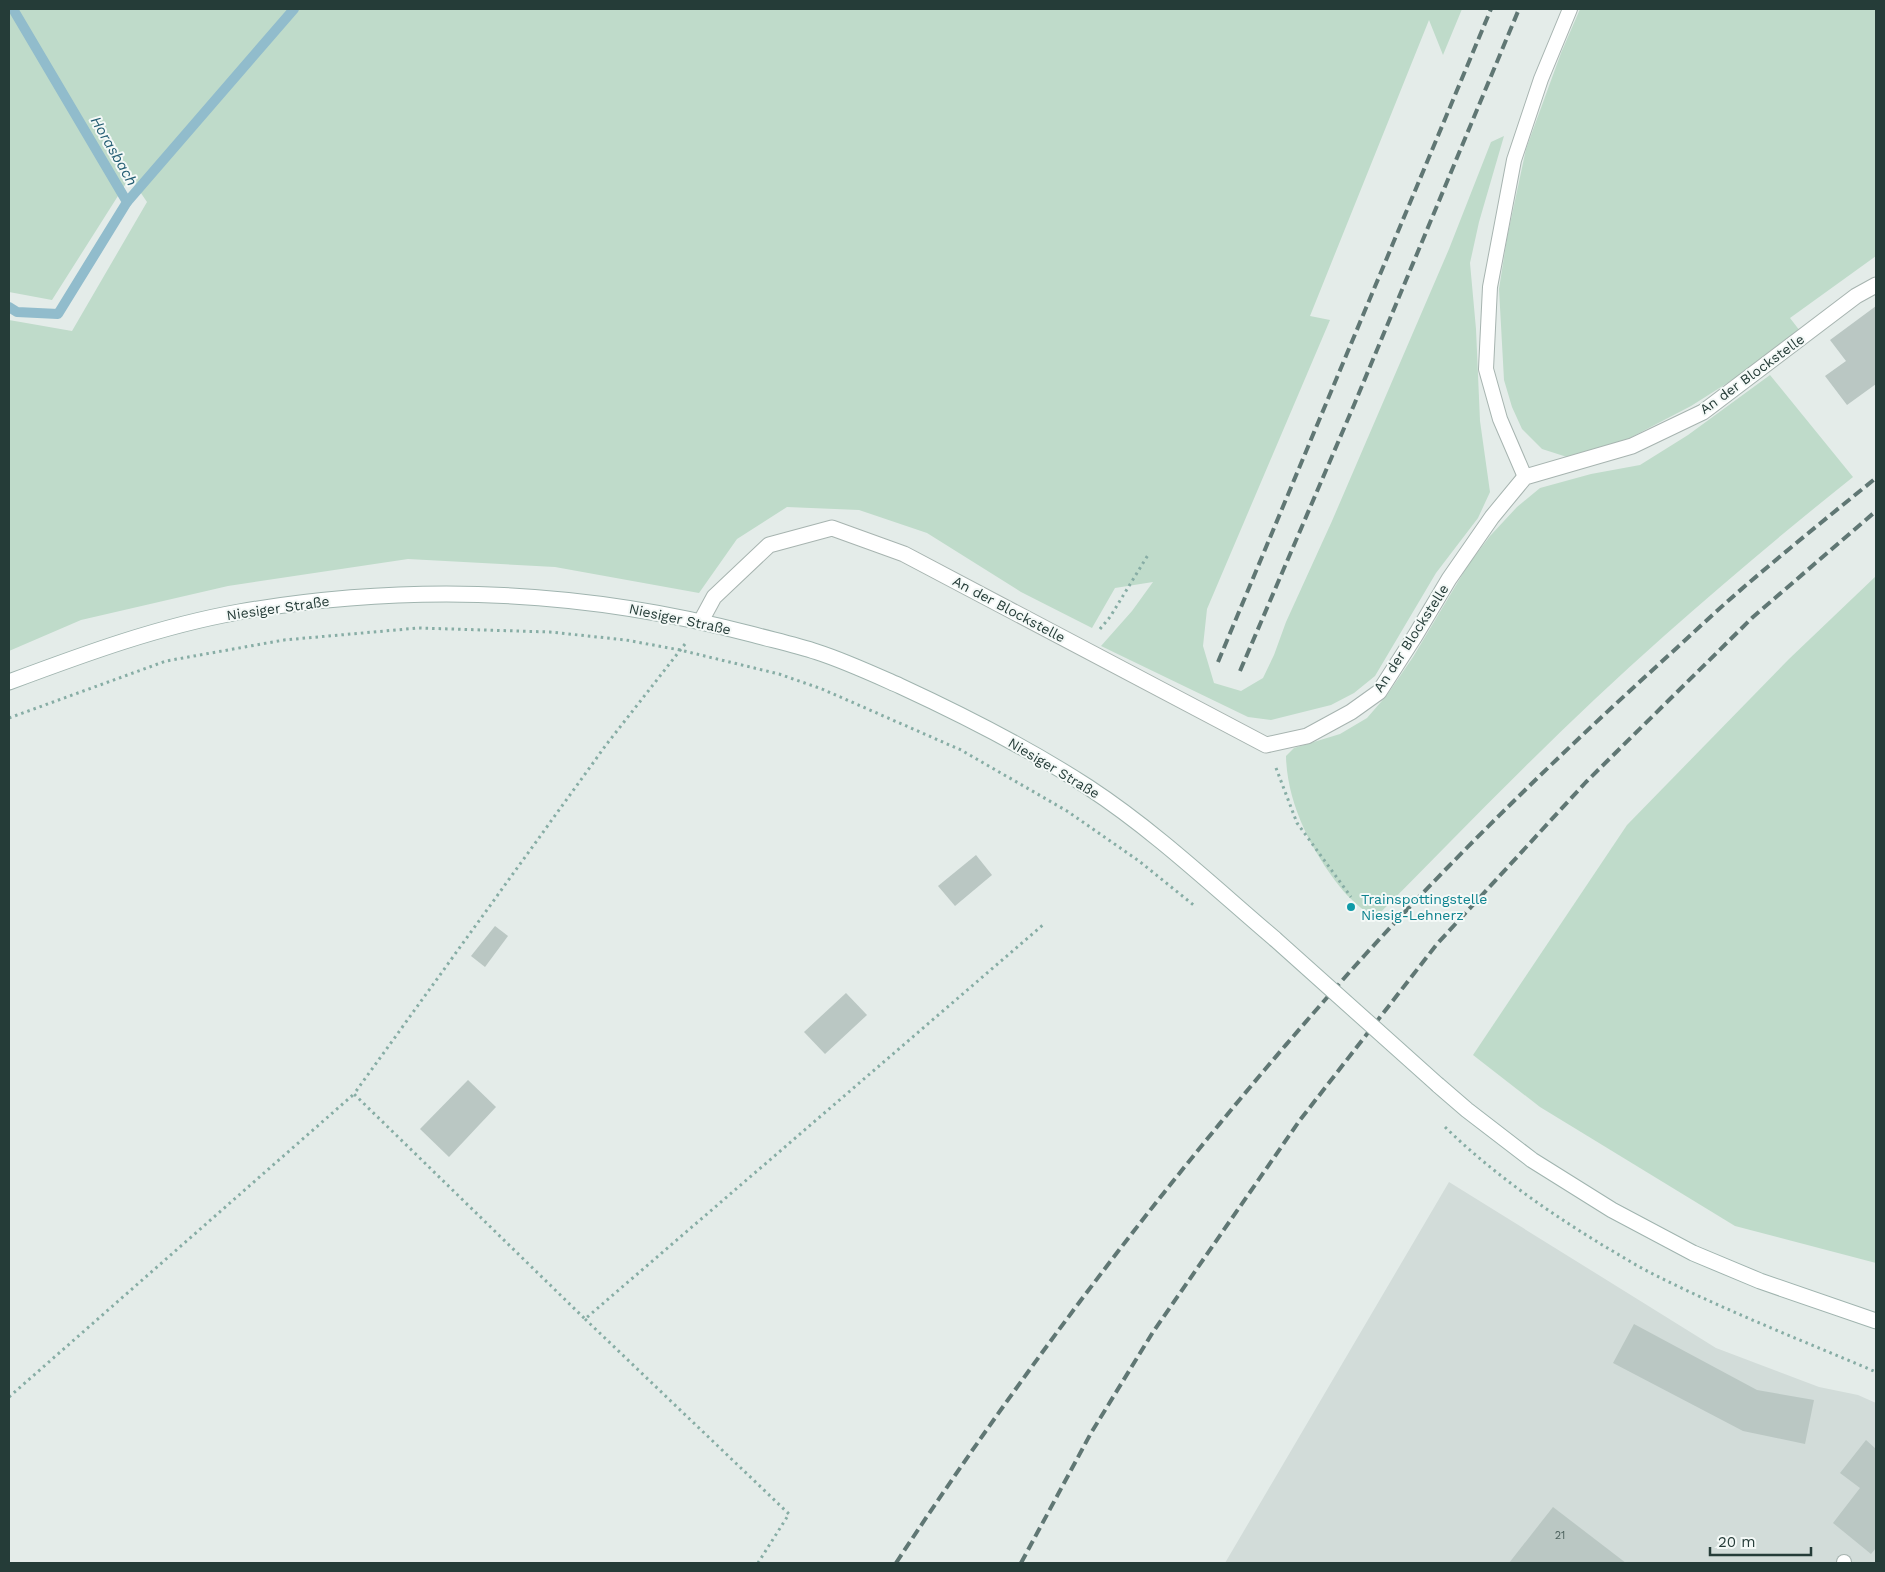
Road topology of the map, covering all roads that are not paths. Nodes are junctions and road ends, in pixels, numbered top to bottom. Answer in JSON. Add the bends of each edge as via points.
{"nodes":[{"id":1,"x":1570,"y":9,"type":"edge"},
{"id":2,"x":1876,"y":285,"type":"edge"},
{"id":3,"x":1525,"y":477,"type":"junction"},
{"id":4,"x":701,"y":621,"type":"junction"},
{"id":5,"x":9,"y":682,"type":"edge"},
{"id":6,"x":1876,"y":1321,"type":"edge"}],
"edges":[{"from":1,"to":3,"type":"lane","via":[[1541,79],[1514,160],[1490,287],[1486,369],[1500,419]]},
{"from":2,"to":3,"type":"main road","name":"An der Blockstelle","via":[[1856,296],[1703,412],[1632,446]]},
{"from":3,"to":4,"type":"main road","name":"An der Blockstelle","via":[[1492,517],[1449,579],[1379,692],[1352,712],[1307,736],[1266,745],[904,554],[832,528],[769,546],[714,597]]},
{"from":4,"to":5,"type":"main road","name":"Niesiger Straße","via":[[571,599],[437,593],[374,596],[236,613],[92,650]]},
{"from":4,"to":6,"type":"main road","name":"Niesiger Straße","bridge":true,"via":[[817,652],[956,712],[1025,748],[1090,788],[1158,838],[1467,1110],[1532,1160],[1612,1210],[1693,1253],[1760,1281]]}]}
